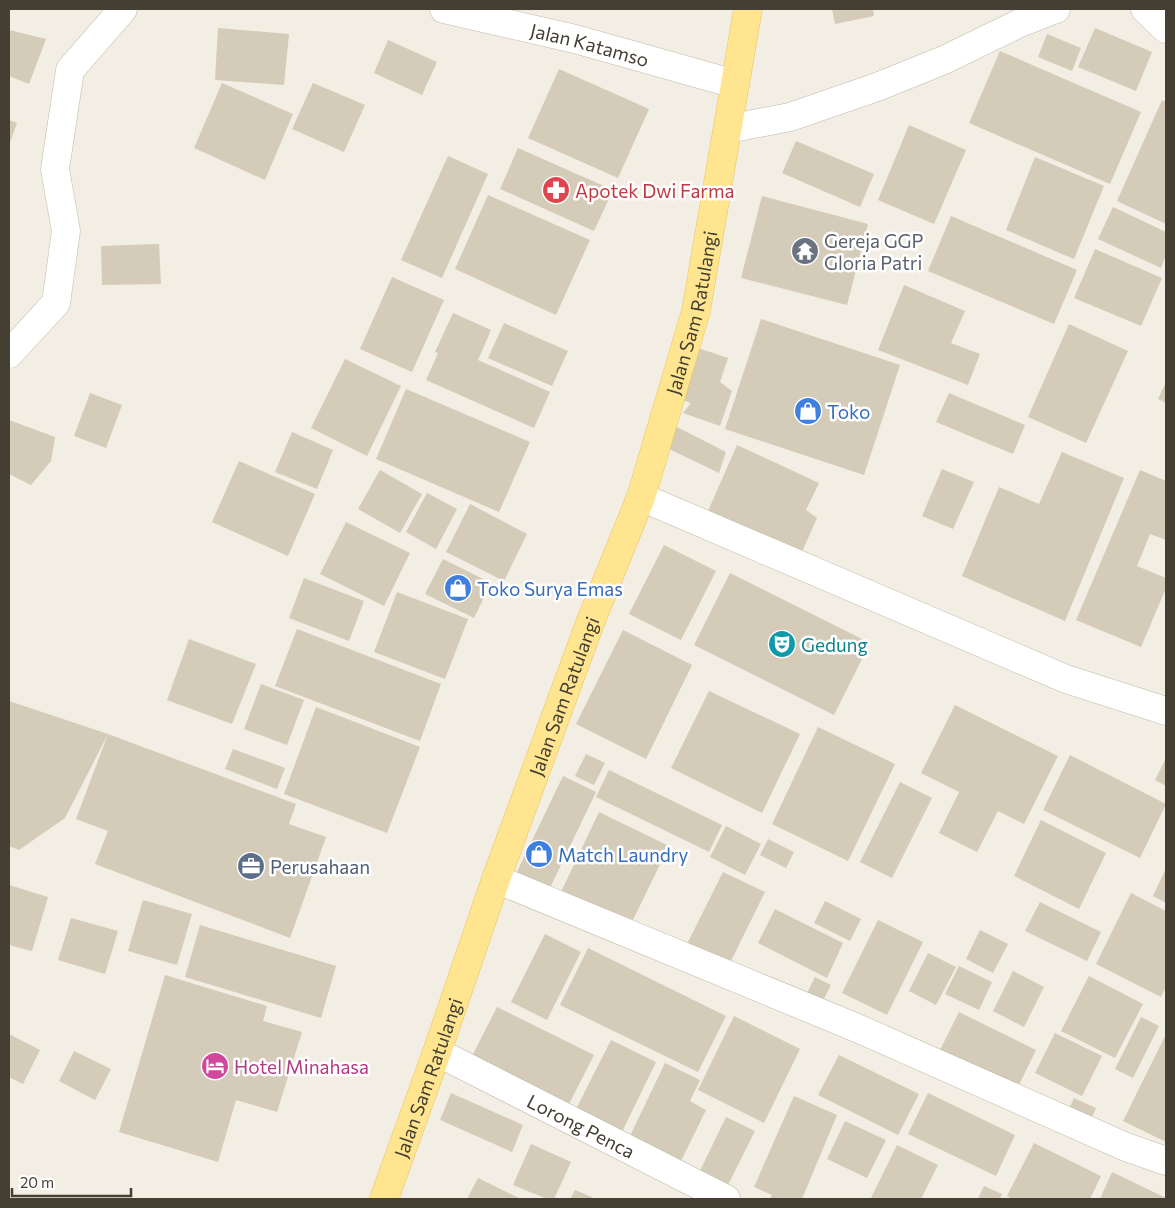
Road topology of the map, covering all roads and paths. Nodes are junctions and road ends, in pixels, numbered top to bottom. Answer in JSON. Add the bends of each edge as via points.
{"nodes":[{"id":1,"x":123,"y":9,"type":"edge"},
{"id":2,"x":444,"y":9,"type":"edge"},
{"id":3,"x":748,"y":9,"type":"edge"},
{"id":4,"x":1056,"y":9,"type":"edge"},
{"id":5,"x":1145,"y":9,"type":"edge"},
{"id":6,"x":1166,"y":29,"type":"edge"},
{"id":7,"x":735,"y":84,"type":"junction"},
{"id":8,"x":728,"y":129,"type":"junction"},
{"id":9,"x":9,"y":354,"type":"edge"},
{"id":10,"x":641,"y":498,"type":"junction"},
{"id":11,"x":1166,"y":711,"type":"edge"},
{"id":12,"x":496,"y":879,"type":"junction"},
{"id":13,"x":437,"y":1052,"type":"junction"},
{"id":14,"x":1166,"y":1161,"type":"edge"},
{"id":15,"x":384,"y":1199,"type":"edge"},
{"id":16,"x":726,"y":1199,"type":"edge"}],
"edges":[{"from":1,"to":9,"type":"street","via":[[70,70],[54,169],[66,231],[56,303]]},
{"from":2,"to":7,"type":"street","name":"Jalan Katamso","via":[[575,39]]},
{"from":3,"to":7,"type":"main road","name":"Jalan Sam Ratulangi"},
{"from":4,"to":8,"type":"street","via":[[877,87],[790,117]]},
{"from":5,"to":6,"type":"street"},
{"from":7,"to":8,"type":"main road","name":"Jalan Sam Ratulangi"},
{"from":8,"to":10,"type":"main road","name":"Jalan Sam Ratulangi","via":[[696,311]]},
{"from":10,"to":11,"type":"street","via":[[1066,679]]},
{"from":10,"to":12,"type":"main road","name":"Jalan Sam Ratulangi","via":[[590,623]]},
{"from":12,"to":13,"type":"main road","name":"Jalan Sam Ratulangi"},
{"from":12,"to":14,"type":"street","via":[[856,1028],[1126,1147]]},
{"from":13,"to":15,"type":"main road","name":"Jalan Sam Ratulangi"},
{"from":13,"to":16,"type":"street","name":"Lorong Penca"}]}
